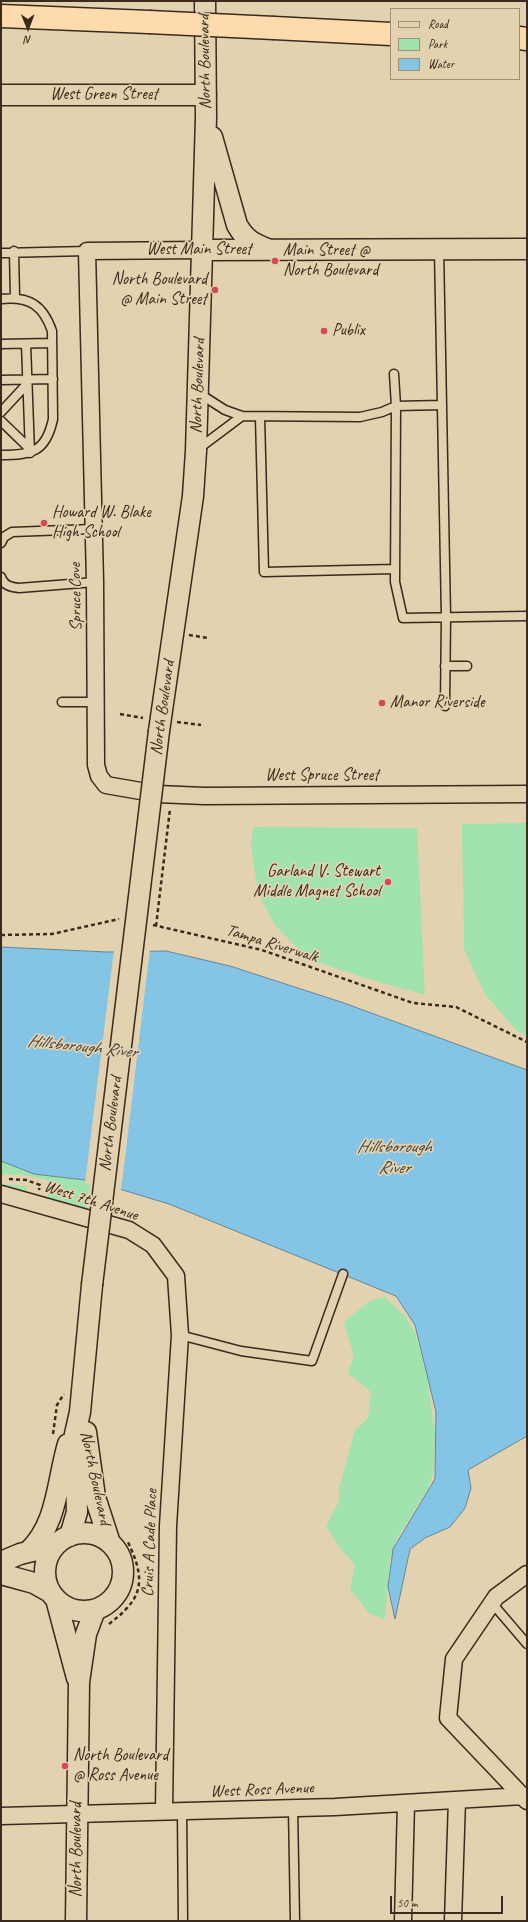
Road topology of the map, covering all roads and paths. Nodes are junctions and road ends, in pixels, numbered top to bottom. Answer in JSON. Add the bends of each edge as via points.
{"nodes":[{"id":1,"x":205,"y":1,"type":"edge"},
{"id":2,"x":1,"y":16,"type":"edge"},
{"id":3,"x":390,"y":34,"type":"edge"},
{"id":4,"x":1,"y":95,"type":"edge"},
{"id":5,"x":206,"y":95,"type":"junction"},
{"id":6,"x":206,"y":118,"type":"junction"},
{"id":7,"x":527,"y":249,"type":"edge"},
{"id":8,"x":202,"y":250,"type":"junction"},
{"id":9,"x":271,"y":250,"type":"junction"},
{"id":10,"x":439,"y":250,"type":"junction"},
{"id":11,"x":14,"y":251,"type":"junction"},
{"id":12,"x":87,"y":251,"type":"junction"},
{"id":13,"x":1,"y":253,"type":"edge"},
{"id":14,"x":15,"y":298,"type":"junction"},
{"id":15,"x":1,"y":299,"type":"edge"},
{"id":16,"x":52,"y":343,"type":"junction"},
{"id":17,"x":1,"y":344,"type":"edge"},
{"id":18,"x":26,"y":344,"type":"junction"},
{"id":19,"x":394,"y":374,"type":"dead end"},
{"id":20,"x":53,"y":379,"type":"junction"},
{"id":21,"x":1,"y":380,"type":"edge"},
{"id":22,"x":27,"y":382,"type":"junction"},
{"id":23,"x":199,"y":394,"type":"junction"},
{"id":24,"x":442,"y":405,"type":"junction"},
{"id":25,"x":396,"y":406,"type":"junction"},
{"id":26,"x":1,"y":412,"type":"edge"},
{"id":27,"x":242,"y":416,"type":"junction"},
{"id":28,"x":260,"y":417,"type":"junction"},
{"id":29,"x":1,"y":421,"type":"edge"},
{"id":30,"x":30,"y":451,"type":"junction"},
{"id":31,"x":196,"y":451,"type":"junction"},
{"id":32,"x":1,"y":455,"type":"edge"},
{"id":33,"x":93,"y":529,"type":"junction"},
{"id":34,"x":1,"y":543,"type":"edge"},
{"id":35,"x":395,"y":569,"type":"junction"},
{"id":36,"x":1,"y":577,"type":"edge"},
{"id":37,"x":95,"y":582,"type":"junction"},
{"id":38,"x":527,"y":616,"type":"edge"},
{"id":39,"x":446,"y":617,"type":"junction"},
{"id":40,"x":188,"y":635,"type":"dead end"},
{"id":41,"x":208,"y":638,"type":"dead end"},
{"id":42,"x":445,"y":666,"type":"junction"},
{"id":43,"x":467,"y":666,"type":"dead end"},
{"id":44,"x":62,"y":702,"type":"dead end"},
{"id":45,"x":96,"y":702,"type":"junction"},
{"id":46,"x":445,"y":706,"type":"dead end"},
{"id":47,"x":120,"y":714,"type":"dead end"},
{"id":48,"x":144,"y":718,"type":"dead end"},
{"id":49,"x":177,"y":722,"type":"dead end"},
{"id":50,"x":201,"y":725,"type":"dead end"},
{"id":51,"x":117,"y":788,"type":"joint"},
{"id":52,"x":527,"y":794,"type":"edge"},
{"id":53,"x":170,"y":806,"type":"dead end"},
{"id":54,"x":120,"y":919,"type":"dead end"},
{"id":55,"x":149,"y":924,"type":"dead end"},
{"id":56,"x":156,"y":926,"type":"junction"},
{"id":57,"x":1,"y":935,"type":"edge"},
{"id":58,"x":527,"y":1042,"type":"edge"},
{"id":59,"x":1,"y":1194,"type":"edge"},
{"id":60,"x":343,"y":1274,"type":"dead end"},
{"id":61,"x":176,"y":1276,"type":"joint"},
{"id":62,"x":180,"y":1335,"type":"junction"},
{"id":63,"x":80,"y":1412,"type":"junction"},
{"id":64,"x":65,"y":1539,"type":"junction"},
{"id":65,"x":119,"y":1542,"type":"junction"},
{"id":66,"x":28,"y":1552,"type":"junction"},
{"id":67,"x":1,"y":1562,"type":"edge"},
{"id":68,"x":1,"y":1574,"type":"edge"},
{"id":69,"x":527,"y":1574,"type":"edge"},
{"id":70,"x":53,"y":1595,"type":"junction"},
{"id":71,"x":494,"y":1600,"type":"junction"},
{"id":72,"x":95,"y":1610,"type":"junction"},
{"id":73,"x":106,"y":1628,"type":"dead end"},
{"id":74,"x":527,"y":1644,"type":"edge"},
{"id":75,"x":79,"y":1682,"type":"junction"},
{"id":76,"x":525,"y":1799,"type":"edge"},
{"id":77,"x":457,"y":1800,"type":"junction"},
{"id":78,"x":406,"y":1803,"type":"junction"},
{"id":79,"x":293,"y":1807,"type":"junction"},
{"id":80,"x":164,"y":1811,"type":"junction"},
{"id":81,"x":182,"y":1811,"type":"junction"},
{"id":82,"x":76,"y":1814,"type":"junction"},
{"id":83,"x":1,"y":1816,"type":"edge"},
{"id":84,"x":76,"y":1921,"type":"edge"},
{"id":85,"x":183,"y":1921,"type":"edge"},
{"id":86,"x":295,"y":1921,"type":"edge"},
{"id":87,"x":403,"y":1921,"type":"edge"},
{"id":88,"x":453,"y":1921,"type":"edge"}],
"edges":[{"from":1,"to":5,"type":"street","name":"North Boulevard"},
{"from":2,"to":3,"type":"highway","bridge":true},
{"from":4,"to":5,"type":"street","name":"West Green Street"},
{"from":5,"to":6,"type":"street","name":"North Boulevard"},
{"from":6,"to":8,"type":"street","name":"North Boulevard"},
{"from":6,"to":9,"type":"street","via":[[237,225],[243,236],[256,245]]},
{"from":7,"to":10,"type":"street","name":"West Main Street"},
{"from":8,"to":9,"type":"street","name":"West Main Street"},
{"from":8,"to":12,"type":"street","name":"West Main Street"},
{"from":8,"to":23,"type":"street","name":"North Boulevard"},
{"from":9,"to":10,"type":"street","name":"West Main Street"},
{"from":10,"to":24,"type":"lane"},
{"from":11,"to":12,"type":"lane"},
{"from":11,"to":13,"type":"lane"},
{"from":11,"to":14,"type":"lane"},
{"from":12,"to":33,"type":"street","name":"Spruce Cove"},
{"from":14,"to":15,"type":"lane"},
{"from":14,"to":16,"type":"lane","via":[[29,301],[39,307],[48,318]]},
{"from":16,"to":18,"type":"lane"},
{"from":16,"to":20,"type":"lane"},
{"from":17,"to":18,"type":"lane"},
{"from":18,"to":22,"type":"lane"},
{"from":19,"to":25,"type":"lane"},
{"from":20,"to":22,"type":"lane"},
{"from":20,"to":30,"type":"lane","via":[[51,432],[36,451]]},
{"from":21,"to":22,"type":"lane"},
{"from":22,"to":26,"type":"lane"},
{"from":22,"to":30,"type":"lane"},
{"from":23,"to":27,"type":"lane","via":[[225,410]]},
{"from":23,"to":31,"type":"street","name":"North Boulevard"},
{"from":24,"to":25,"type":"lane"},
{"from":24,"to":39,"type":"lane"},
{"from":25,"to":28,"type":"lane","via":[[360,417]]},
{"from":25,"to":35,"type":"lane"},
{"from":27,"to":28,"type":"lane"},
{"from":27,"to":31,"type":"lane"},
{"from":28,"to":35,"type":"lane","via":[[264,572]]},
{"from":29,"to":30,"type":"lane"},
{"from":30,"to":32,"type":"lane","via":[[24,455]]},
{"from":31,"to":63,"type":"street","name":"North Boulevard","bridge":true,"via":[[191,511],[159,731],[92,1285]]},
{"from":33,"to":34,"type":"lane","via":[[12,532],[4,537]]},
{"from":33,"to":37,"type":"street","name":"Spruce Cove"},
{"from":35,"to":39,"type":"lane","via":[[395,582],[403,618]]},
{"from":36,"to":37,"type":"lane","via":[[2,582],[8,586],[19,588]]},
{"from":37,"to":45,"type":"street","name":"Spruce Cove"},
{"from":38,"to":39,"type":"lane"},
{"from":39,"to":42,"type":"lane"},
{"from":40,"to":41,"type":"path"},
{"from":42,"to":43,"type":"lane"},
{"from":42,"to":46,"type":"lane"},
{"from":44,"to":45,"type":"lane"},
{"from":45,"to":51,"type":"street","name":"Spruce Cove","via":[[96,765],[99,776],[106,785]]},
{"from":47,"to":48,"type":"path"},
{"from":49,"to":50,"type":"path"},
{"from":51,"to":52,"type":"street","name":"West Spruce Street","via":[[158,794],[204,796]]},
{"from":53,"to":56,"type":"path"},
{"from":54,"to":57,"type":"path","via":[[52,934]]},
{"from":55,"to":56,"type":"path","name":"Tampa Riverwalk"},
{"from":56,"to":58,"type":"path","name":"Tampa Riverwalk","via":[[262,950],[413,1003],[456,1007]]},
{"from":59,"to":61,"type":"street","name":"West 7th Avenue","via":[[129,1230],[153,1245]]},
{"from":60,"to":62,"type":"lane","via":[[312,1361],[241,1351]]},
{"from":61,"to":62,"type":"street","name":"Cruis A Cade Place"},
{"from":62,"to":80,"type":"street","name":"Cruis A Cade Place","via":[[168,1526]]},
{"from":63,"to":64,"type":"street","name":"North Boulevard","via":[[75,1434],[77,1512]]},
{"from":63,"to":65,"type":"street","name":"North Boulevard","via":[[95,1496]]},
{"from":63,"to":66,"type":"street","via":[[69,1438],[58,1493],[48,1524],[38,1542]]},
{"from":64,"to":65,"type":"street","via":[[80,1534],[91,1534]]},
{"from":64,"to":66,"type":"street"},
{"from":64,"to":70,"type":"street","via":[[53,1549],[47,1560],[47,1583]]},
{"from":65,"to":72,"type":"street","via":[[122,1581],[115,1597]]},
{"from":65,"to":73,"type":"path","via":[[139,1570],[140,1581],[127,1609]]},
{"from":66,"to":67,"type":"street"},
{"from":68,"to":70,"type":"street","via":[[34,1583]]},
{"from":69,"to":71,"type":"street"},
{"from":70,"to":72,"type":"street","via":[[66,1606],[78,1611]]},
{"from":70,"to":75,"type":"street","name":"North Boulevard"},
{"from":71,"to":74,"type":"lane"},
{"from":71,"to":76,"type":"street","via":[[454,1659],[448,1718]]},
{"from":72,"to":75,"type":"street","name":"North Boulevard","via":[[86,1634]]},
{"from":75,"to":82,"type":"street","name":"North Boulevard"},
{"from":76,"to":77,"type":"street","name":"West Ross Avenue"},
{"from":77,"to":78,"type":"street","name":"West Ross Avenue"},
{"from":77,"to":88,"type":"street"},
{"from":78,"to":79,"type":"street","name":"West Ross Avenue"},
{"from":78,"to":87,"type":"street"},
{"from":79,"to":81,"type":"street","name":"West Ross Avenue"},
{"from":79,"to":86,"type":"lane"},
{"from":80,"to":81,"type":"street","name":"West Ross Avenue"},
{"from":80,"to":82,"type":"street","name":"West Ross Avenue"},
{"from":81,"to":85,"type":"lane"},
{"from":82,"to":83,"type":"street","name":"West Ross Avenue"},
{"from":82,"to":84,"type":"street","name":"North Boulevard"}]}
